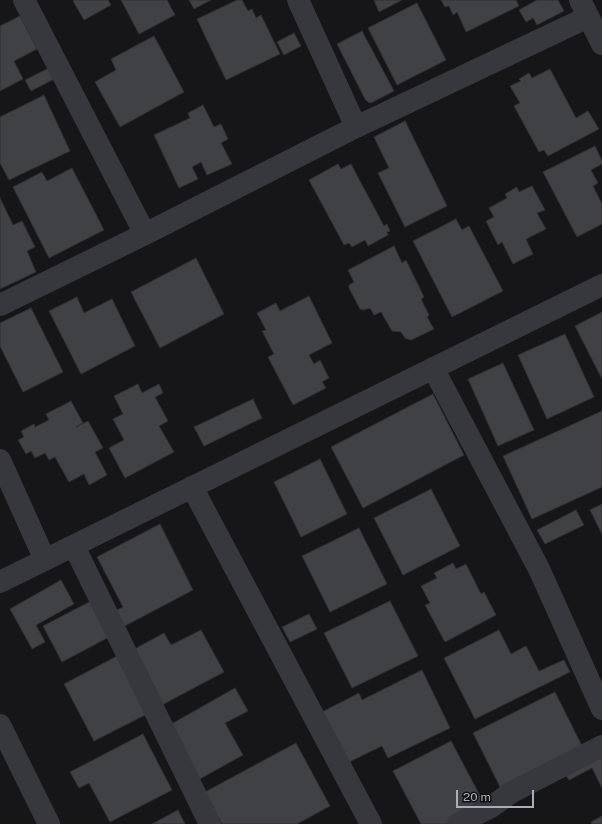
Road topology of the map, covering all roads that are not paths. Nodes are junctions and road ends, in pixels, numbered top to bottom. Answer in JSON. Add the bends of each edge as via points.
{"nodes":[{"id":1,"x":24,"y":0,"type":"edge"},
{"id":2,"x":298,"y":0,"type":"edge"},
{"id":3,"x":584,"y":8,"type":"edge"},
{"id":4,"x":602,"y":44,"type":"edge"},
{"id":5,"x":356,"y":127,"type":"junction"},
{"id":6,"x":145,"y":234,"type":"junction"},
{"id":7,"x":602,"y":285,"type":"edge"},
{"id":8,"x":0,"y":305,"type":"edge"},
{"id":9,"x":433,"y":368,"type":"junction"},
{"id":10,"x":0,"y":460,"type":"edge"},
{"id":11,"x":192,"y":487,"type":"junction"},
{"id":12,"x":74,"y":546,"type":"junction"},
{"id":13,"x":45,"y":560,"type":"junction"},
{"id":14,"x":0,"y":582,"type":"edge"},
{"id":15,"x":602,"y":709,"type":"edge"},
{"id":16,"x":0,"y":725,"type":"edge"},
{"id":17,"x":602,"y":746,"type":"edge"},
{"id":18,"x":49,"y":824,"type":"edge"},
{"id":19,"x":210,"y":824,"type":"edge"},
{"id":20,"x":371,"y":824,"type":"edge"},
{"id":21,"x":458,"y":824,"type":"edge"}],
"edges":[{"from":1,"to":6,"type":"street"},
{"from":2,"to":5,"type":"street"},
{"from":3,"to":4,"type":"street"},
{"from":3,"to":5,"type":"street"},
{"from":5,"to":6,"type":"street"},
{"from":6,"to":8,"type":"street"},
{"from":7,"to":9,"type":"street"},
{"from":9,"to":11,"type":"street"},
{"from":9,"to":15,"type":"street","via":[[539,569]]},
{"from":10,"to":13,"type":"street"},
{"from":11,"to":12,"type":"street"},
{"from":11,"to":20,"type":"street"},
{"from":12,"to":13,"type":"street"},
{"from":12,"to":19,"type":"street"},
{"from":13,"to":14,"type":"street"},
{"from":16,"to":18,"type":"street"},
{"from":17,"to":21,"type":"street","via":[[512,792],[491,807]]}]}
